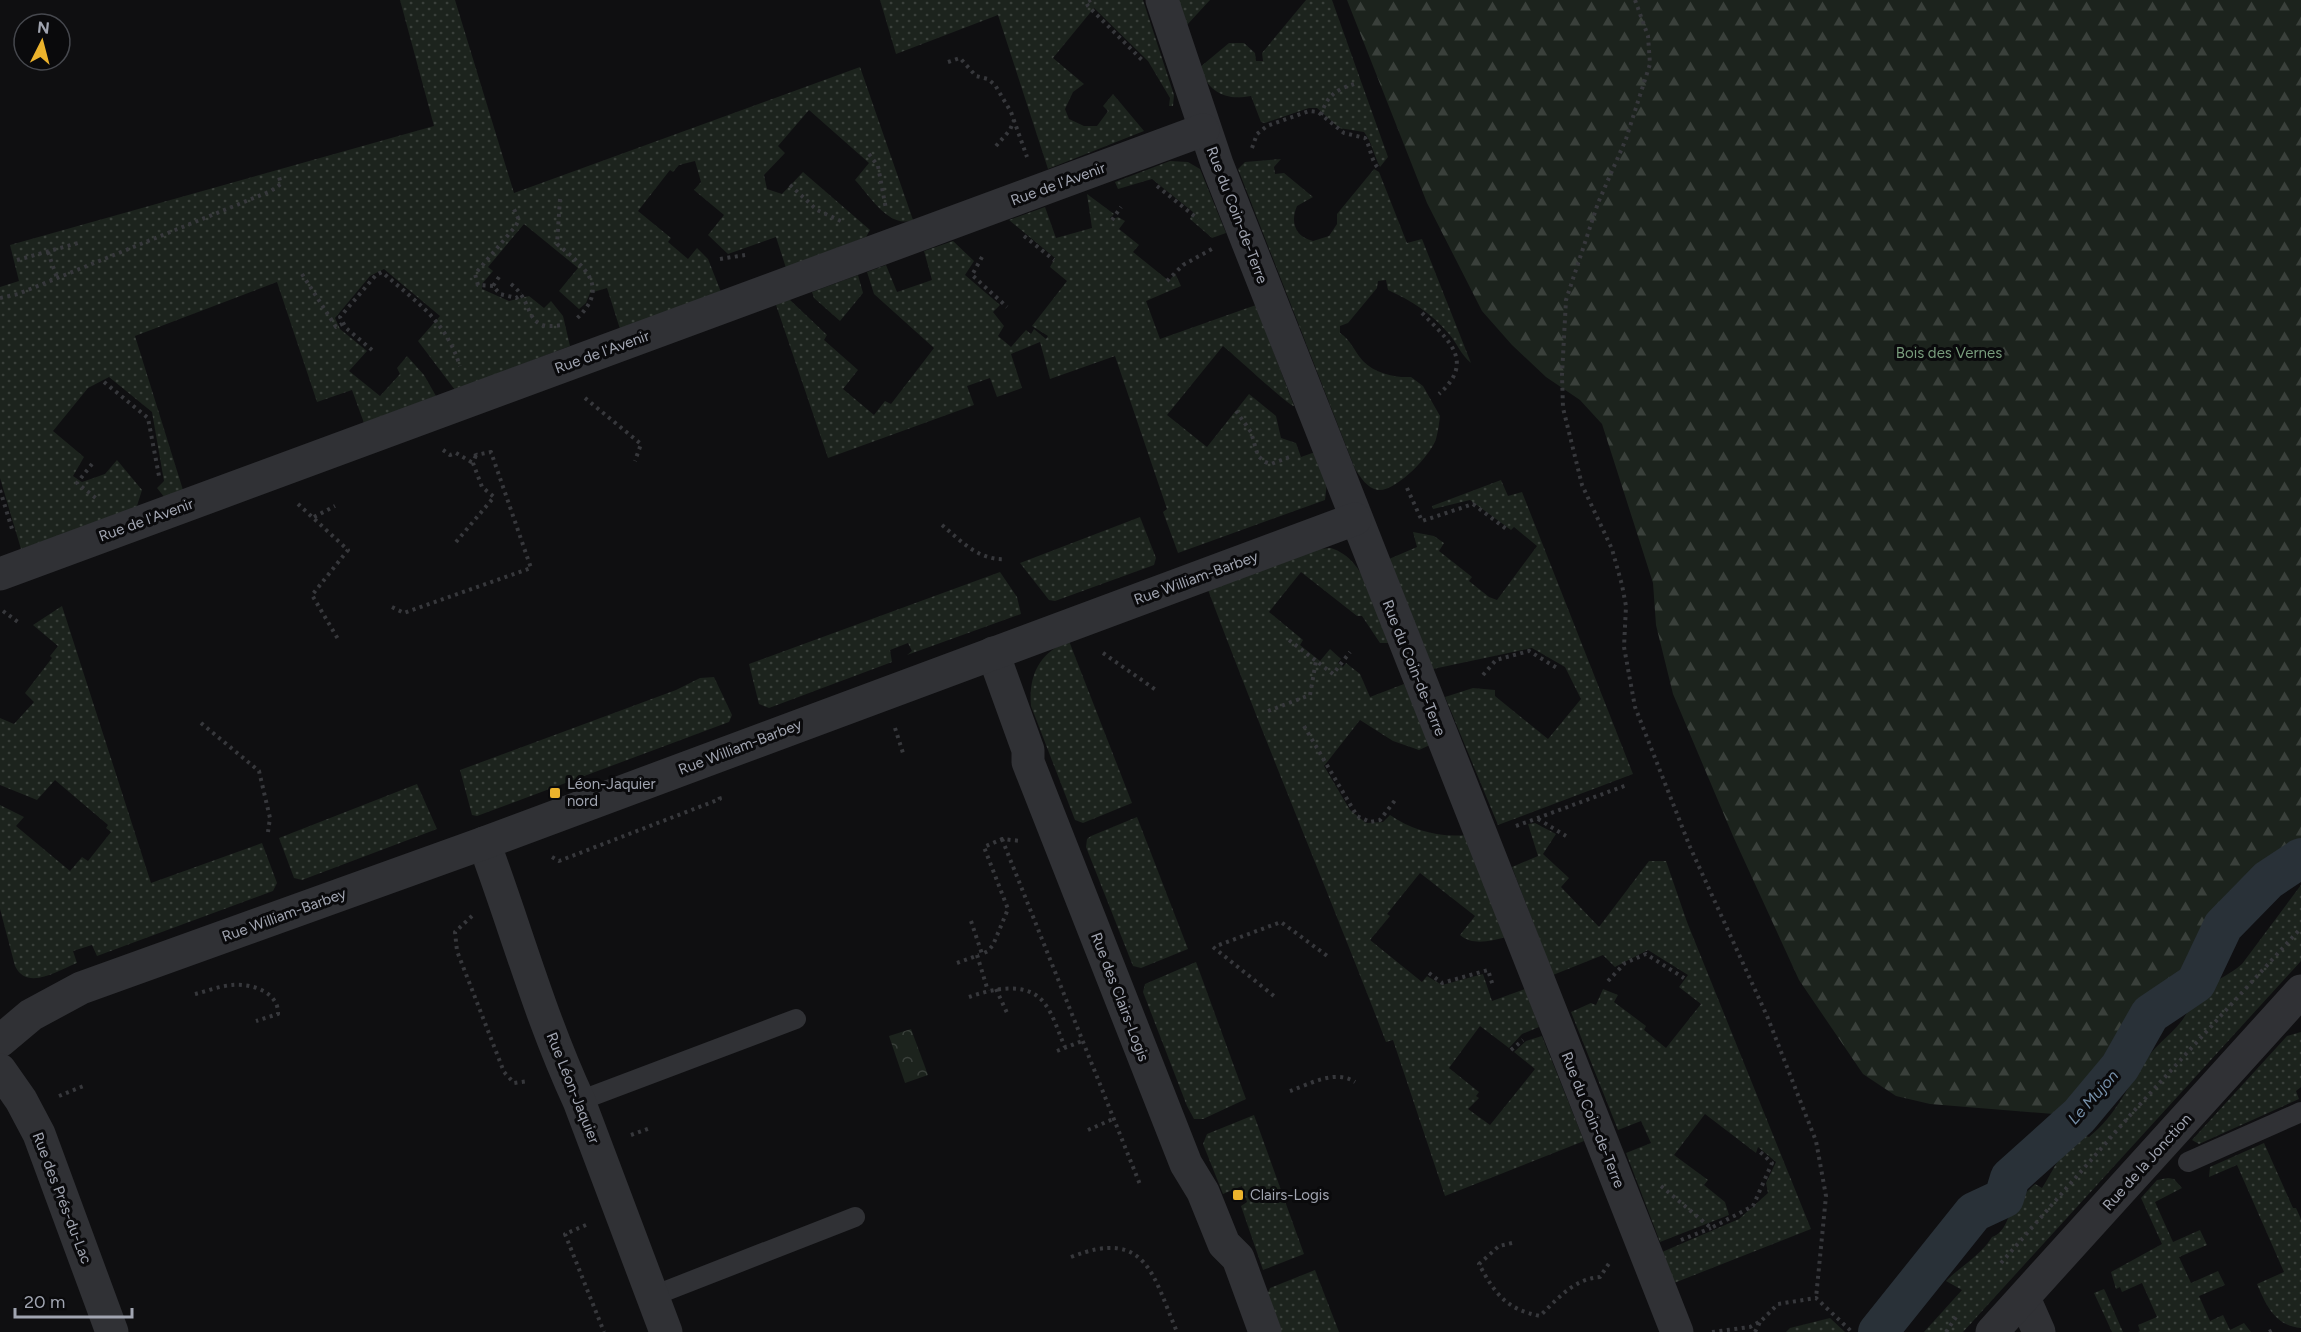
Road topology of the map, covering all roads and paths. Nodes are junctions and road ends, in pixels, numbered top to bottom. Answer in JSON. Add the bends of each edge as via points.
{"nodes":[{"id":1,"x":1091,"y":0,"type":"edge"},
{"id":2,"x":1162,"y":0,"type":"edge"},
{"id":3,"x":1635,"y":0,"type":"edge"},
{"id":4,"x":948,"y":62,"type":"dead end"},
{"id":5,"x":1145,"y":63,"type":"dead end"},
{"id":6,"x":1354,"y":84,"type":"dead end"},
{"id":7,"x":1321,"y":115,"type":"junction"},
{"id":8,"x":1014,"y":120,"type":"junction"},
{"id":9,"x":1203,"y":130,"type":"junction"},
{"id":10,"x":996,"y":146,"type":"dead end"},
{"id":11,"x":1251,"y":149,"type":"dead end"},
{"id":12,"x":869,"y":154,"type":"dead end"},
{"id":13,"x":1025,"y":165,"type":"dead end"},
{"id":14,"x":1378,"y":168,"type":"dead end"},
{"id":15,"x":279,"y":177,"type":"dead end"},
{"id":16,"x":1152,"y":182,"type":"dead end"},
{"id":17,"x":790,"y":185,"type":"dead end"},
{"id":18,"x":560,"y":199,"type":"dead end"},
{"id":19,"x":513,"y":207,"type":"dead end"},
{"id":20,"x":1121,"y":207,"type":"dead end"},
{"id":21,"x":888,"y":216,"type":"dead end"},
{"id":22,"x":1112,"y":220,"type":"dead end"},
{"id":23,"x":851,"y":226,"type":"dead end"},
{"id":24,"x":1207,"y":226,"type":"dead end"},
{"id":25,"x":82,"y":242,"type":"dead end"},
{"id":26,"x":1214,"y":246,"type":"dead end"},
{"id":27,"x":48,"y":252,"type":"junction"},
{"id":28,"x":745,"y":255,"type":"dead end"},
{"id":29,"x":982,"y":257,"type":"dead end"},
{"id":30,"x":720,"y":259,"type":"dead end"},
{"id":31,"x":17,"y":260,"type":"dead end"},
{"id":32,"x":302,"y":274,"type":"dead end"},
{"id":33,"x":499,"y":277,"type":"dead end"},
{"id":34,"x":57,"y":278,"type":"junction"},
{"id":35,"x":1167,"y":281,"type":"dead end"},
{"id":36,"x":512,"y":284,"type":"dead end"},
{"id":37,"x":493,"y":286,"type":"junction"},
{"id":38,"x":522,"y":294,"type":"junction"},
{"id":39,"x":0,"y":298,"type":"edge"},
{"id":40,"x":1007,"y":307,"type":"dead end"},
{"id":41,"x":1422,"y":314,"type":"dead end"},
{"id":42,"x":342,"y":324,"type":"junction"},
{"id":43,"x":372,"y":350,"type":"dead end"},
{"id":44,"x":552,"y":370,"type":"junction"},
{"id":45,"x":104,"y":382,"type":"dead end"},
{"id":46,"x":1439,"y":394,"type":"dead end"},
{"id":47,"x":471,"y":400,"type":"junction"},
{"id":48,"x":1236,"y":411,"type":"dead end"},
{"id":49,"x":1294,"y":455,"type":"dead end"},
{"id":50,"x":635,"y":461,"type":"dead end"},
{"id":51,"x":160,"y":481,"type":"dead end"},
{"id":52,"x":1407,"y":488,"type":"dead end"},
{"id":53,"x":0,"y":490,"type":"edge"},
{"id":54,"x":335,"y":506,"type":"dead end"},
{"id":55,"x":1355,"y":519,"type":"junction"},
{"id":56,"x":942,"y":525,"type":"dead end"},
{"id":57,"x":1509,"y":531,"type":"dead end"},
{"id":58,"x":14,"y":536,"type":"dead end"},
{"id":59,"x":456,"y":542,"type":"dead end"},
{"id":60,"x":1006,"y":559,"type":"dead end"},
{"id":61,"x":0,"y":574,"type":"edge"},
{"id":62,"x":392,"y":607,"type":"dead end"},
{"id":63,"x":0,"y":609,"type":"edge"},
{"id":64,"x":18,"y":622,"type":"dead end"},
{"id":65,"x":338,"y":639,"type":"dead end"},
{"id":66,"x":1289,"y":640,"type":"dead end"},
{"id":67,"x":1350,"y":652,"type":"dead end"},
{"id":68,"x":993,"y":653,"type":"junction"},
{"id":69,"x":1097,"y":656,"type":"dead end"},
{"id":70,"x":1316,"y":660,"type":"junction"},
{"id":71,"x":1557,"y":668,"type":"dead end"},
{"id":72,"x":1483,"y":675,"type":"dead end"},
{"id":73,"x":1156,"y":690,"type":"dead end"},
{"id":74,"x":1268,"y":711,"type":"dead end"},
{"id":75,"x":201,"y":723,"type":"dead end"},
{"id":76,"x":894,"y":723,"type":"dead end"},
{"id":77,"x":1304,"y":726,"type":"dead end"},
{"id":78,"x":903,"y":753,"type":"dead end"},
{"id":79,"x":1628,"y":785,"type":"dead end"},
{"id":80,"x":1396,"y":799,"type":"dead end"},
{"id":81,"x":1538,"y":818,"type":"junction"},
{"id":82,"x":268,"y":832,"type":"dead end"},
{"id":83,"x":1566,"y":836,"type":"dead end"},
{"id":84,"x":1482,"y":839,"type":"junction"},
{"id":85,"x":484,"y":843,"type":"junction"},
{"id":86,"x":507,"y":904,"type":"junction"},
{"id":87,"x":971,"y":921,"type":"dead end"},
{"id":88,"x":2301,"y":928,"type":"edge"},
{"id":89,"x":1219,"y":945,"type":"dead end"},
{"id":90,"x":1213,"y":947,"type":"dead end"},
{"id":91,"x":979,"y":955,"type":"junction"},
{"id":92,"x":1330,"y":958,"type":"dead end"},
{"id":93,"x":957,"y":963,"type":"dead end"},
{"id":94,"x":1429,"y":973,"type":"dead end"},
{"id":95,"x":1684,"y":978,"type":"dead end"},
{"id":96,"x":1608,"y":981,"type":"dead end"},
{"id":97,"x":1493,"y":986,"type":"dead end"},
{"id":98,"x":996,"y":989,"type":"junction"},
{"id":99,"x":988,"y":991,"type":"junction"},
{"id":100,"x":2301,"y":991,"type":"edge"},
{"id":101,"x":195,"y":994,"type":"dead end"},
{"id":102,"x":1274,"y":996,"type":"dead end"},
{"id":103,"x":969,"y":997,"type":"dead end"},
{"id":104,"x":1008,"y":1015,"type":"dead end"},
{"id":105,"x":796,"y":1019,"type":"dead end"},
{"id":106,"x":256,"y":1021,"type":"dead end"},
{"id":107,"x":0,"y":1041,"type":"edge"},
{"id":108,"x":1083,"y":1041,"type":"junction"},
{"id":109,"x":1065,"y":1047,"type":"junction"},
{"id":110,"x":1057,"y":1051,"type":"dead end"},
{"id":111,"x":563,"y":1068,"type":"junction"},
{"id":112,"x":0,"y":1070,"type":"edge"},
{"id":113,"x":1355,"y":1082,"type":"dead end"},
{"id":114,"x":86,"y":1085,"type":"dead end"},
{"id":115,"x":1290,"y":1091,"type":"dead end"},
{"id":116,"x":56,"y":1097,"type":"dead end"},
{"id":117,"x":579,"y":1101,"type":"junction"},
{"id":118,"x":2301,"y":1112,"type":"edge"},
{"id":119,"x":1113,"y":1119,"type":"junction"},
{"id":120,"x":1088,"y":1131,"type":"dead end"},
{"id":121,"x":1758,"y":1150,"type":"dead end"},
{"id":122,"x":2188,"y":1162,"type":"dead end"},
{"id":123,"x":1652,"y":1179,"type":"dead end"},
{"id":124,"x":1141,"y":1187,"type":"dead end"},
{"id":125,"x":620,"y":1210,"type":"junction"},
{"id":126,"x":855,"y":1217,"type":"dead end"},
{"id":127,"x":1641,"y":1240,"type":"junction"},
{"id":128,"x":1512,"y":1243,"type":"dead end"},
{"id":129,"x":1071,"y":1257,"type":"dead end"},
{"id":130,"x":2000,"y":1264,"type":"dead end"},
{"id":131,"x":653,"y":1296,"type":"junction"},
{"id":132,"x":1816,"y":1298,"type":"junction"},
{"id":133,"x":2024,"y":1298,"type":"junction"},
{"id":134,"x":1957,"y":1316,"type":"dead end"},
{"id":135,"x":1761,"y":1321,"type":"junction"},
{"id":136,"x":112,"y":1332,"type":"edge"},
{"id":137,"x":604,"y":1332,"type":"edge"},
{"id":138,"x":666,"y":1332,"type":"edge"},
{"id":139,"x":1177,"y":1332,"type":"edge"},
{"id":140,"x":1265,"y":1332,"type":"edge"},
{"id":141,"x":1677,"y":1332,"type":"edge"},
{"id":142,"x":1711,"y":1332,"type":"edge"},
{"id":143,"x":1755,"y":1332,"type":"edge"},
{"id":144,"x":1852,"y":1332,"type":"edge"},
{"id":145,"x":1946,"y":1332,"type":"edge"},
{"id":146,"x":1992,"y":1332,"type":"edge"},
{"id":147,"x":2039,"y":1332,"type":"edge"}],
"edges":[{"from":1,"to":5,"type":"path","via":[[1086,2],[1088,6]]},
{"from":2,"to":9,"type":"street","name":"Rue du Coin-de-Terre"},
{"from":3,"to":132,"type":"path","via":[[1648,36],[1650,64],[1566,300],[1563,408],[1582,485],[1612,549],[1622,585],[1626,606],[1624,647],[1635,706],[1690,847],[1767,1016],[1816,1141],[1826,1196]]},
{"from":4,"to":8,"type":"path","via":[[960,58],[976,76],[995,85]]},
{"from":6,"to":7,"type":"path","via":[[1333,92]]},
{"from":7,"to":11,"type":"path","via":[[1309,111],[1267,126],[1257,134]]},
{"from":7,"to":14,"type":"path","via":[[1344,133],[1365,138]]},
{"from":8,"to":10,"type":"path"},
{"from":8,"to":13,"type":"path","via":[[1027,157]]},
{"from":9,"to":44,"type":"street","name":"Rue de l'Avenir"},
{"from":9,"to":55,"type":"street","name":"Rue du Coin-de-Terre"},
{"from":12,"to":21,"type":"path","via":[[878,166]]},
{"from":15,"to":34,"type":"path","via":[[280,184],[271,190]]},
{"from":16,"to":24,"type":"path"},
{"from":17,"to":23,"type":"path","via":[[817,210]]},
{"from":18,"to":38,"type":"path","via":[[557,244],[586,268],[592,297],[573,322],[547,327],[537,324]]},
{"from":19,"to":37,"type":"path","via":[[519,220],[475,274],[478,285]]},
{"from":20,"to":22,"type":"path"},
{"from":25,"to":27,"type":"path"},
{"from":26,"to":35,"type":"path","via":[[1183,265]]},
{"from":27,"to":31,"type":"path"},
{"from":27,"to":34,"type":"path"},
{"from":28,"to":30,"type":"path"},
{"from":29,"to":40,"type":"path","via":[[972,275]]},
{"from":32,"to":42,"type":"path","via":[[336,327]]},
{"from":33,"to":37,"type":"path"},
{"from":34,"to":39,"type":"path"},
{"from":36,"to":38,"type":"path"},
{"from":37,"to":38,"type":"path","via":[[508,297]]},
{"from":41,"to":46,"type":"path","via":[[1451,344],[1458,361],[1455,375]]},
{"from":42,"to":43,"type":"path"},
{"from":42,"to":47,"type":"path","via":[[340,316],[382,272],[445,330]]},
{"from":44,"to":47,"type":"street","name":"Rue de l'Avenir"},
{"from":44,"to":50,"type":"path","via":[[641,444]]},
{"from":45,"to":51,"type":"path","via":[[148,418]]},
{"from":47,"to":61,"type":"street","name":"Rue de l'Avenir"},
{"from":48,"to":49,"type":"path","via":[[1251,432],[1258,456],[1265,462],[1271,464]]},
{"from":52,"to":57,"type":"path","via":[[1422,521],[1473,504]]},
{"from":53,"to":58,"type":"path"},
{"from":54,"to":65,"type":"path","via":[[314,517],[348,550],[312,595]]},
{"from":55,"to":68,"type":"street","name":"Rue William-Barbey"},
{"from":55,"to":84,"type":"street","name":"Rue du Coin-de-Terre"},
{"from":56,"to":60,"type":"path","via":[[971,550],[995,560]]},
{"from":59,"to":62,"type":"path","via":[[494,497],[482,487],[473,463],[476,454],[491,452],[531,568],[404,613]]},
{"from":63,"to":64,"type":"path"},
{"from":66,"to":70,"type":"path"},
{"from":67,"to":70,"type":"path","via":[[1333,674]]},
{"from":68,"to":85,"type":"street","name":"Rue William-Barbey"},
{"from":68,"to":140,"type":"street","name":"Rue des Clairs-Logis","via":[[1028,750],[1028,762],[1186,1164],[1203,1192],[1224,1244],[1238,1258]]},
{"from":69,"to":73,"type":"path","via":[[1104,653]]},
{"from":70,"to":74,"type":"path","via":[[1310,695]]},
{"from":71,"to":72,"type":"path","via":[[1528,651],[1496,660]]},
{"from":75,"to":82,"type":"path","via":[[259,771],[270,818]]},
{"from":76,"to":78,"type":"path"},
{"from":77,"to":80,"type":"path","via":[[1357,816],[1370,822],[1380,820]]},
{"from":79,"to":81,"type":"path"},
{"from":81,"to":83,"type":"path"},
{"from":81,"to":84,"type":"path"},
{"from":84,"to":127,"type":"street","name":"Rue du Coin-de-Terre"},
{"from":85,"to":86,"type":"street","name":"Rue Léon-Jaquier"},
{"from":85,"to":107,"type":"street","name":"Rue William-Barbey","via":[[81,988],[31,1015]]},
{"from":86,"to":111,"type":"street","name":"Rue Léon-Jaquier","via":[[514,936]]},
{"from":86,"to":111,"type":"path","via":[[471,917],[455,932],[457,951],[504,1072],[514,1083],[523,1083]]},
{"from":87,"to":91,"type":"path"},
{"from":88,"to":130,"type":"path"},
{"from":89,"to":92,"type":"path","via":[[1281,922]]},
{"from":90,"to":102,"type":"path"},
{"from":91,"to":93,"type":"path"},
{"from":91,"to":99,"type":"path"},
{"from":91,"to":108,"type":"path","via":[[993,945],[1008,909],[984,847],[1002,839]]},
{"from":94,"to":97,"type":"path","via":[[1442,983],[1488,970]]},
{"from":95,"to":96,"type":"path","via":[[1646,954],[1625,963]]},
{"from":98,"to":99,"type":"path"},
{"from":98,"to":104,"type":"path"},
{"from":98,"to":109,"type":"path","via":[[1029,993],[1044,1002]]},
{"from":99,"to":103,"type":"path"},
{"from":100,"to":133,"type":"street","name":"Rue de la Jonction"},
{"from":101,"to":106,"type":"path","via":[[233,985],[254,987],[273,997],[279,1007],[278,1014]]},
{"from":105,"to":117,"type":"lane"},
{"from":108,"to":109,"type":"path"},
{"from":108,"to":119,"type":"path"},
{"from":109,"to":110,"type":"path"},
{"from":111,"to":117,"type":"street","name":"Rue Léon-Jaquier"},
{"from":112,"to":136,"type":"street","name":"Rue des Prés-du-Lac","via":[[39,1134]]},
{"from":113,"to":115,"type":"path","via":[[1327,1077]]},
{"from":114,"to":116,"type":"path"},
{"from":117,"to":125,"type":"street","name":"Rue Léon-Jaquier"},
{"from":118,"to":122,"type":"lane"},
{"from":119,"to":120,"type":"path"},
{"from":119,"to":124,"type":"path"},
{"from":121,"to":123,"type":"path","via":[[1772,1163],[1753,1206],[1711,1228]]},
{"from":125,"to":131,"type":"street","name":"Rue Léon-Jaquier"},
{"from":125,"to":137,"type":"path","via":[[565,1234]]},
{"from":126,"to":131,"type":"lane"},
{"from":127,"to":128,"type":"path","via":[[1617,1249],[1600,1277],[1588,1278],[1569,1288],[1540,1316],[1521,1312],[1503,1301],[1479,1264],[1499,1246]]},
{"from":127,"to":141,"type":"street","name":"Rue du Coin-de-Terre"},
{"from":129,"to":139,"type":"path","via":[[1103,1249],[1125,1250],[1140,1257],[1149,1266]]},
{"from":131,"to":138,"type":"street","name":"Rue Léon-Jaquier"},
{"from":132,"to":135,"type":"path","via":[[1778,1304]]},
{"from":132,"to":144,"type":"path"},
{"from":133,"to":146,"type":"street","name":"Rue de la Jonction"},
{"from":133,"to":147,"type":"street"},
{"from":134,"to":145,"type":"path"},
{"from":135,"to":142,"type":"path","via":[[1750,1327]]},
{"from":135,"to":143,"type":"path"}]}
